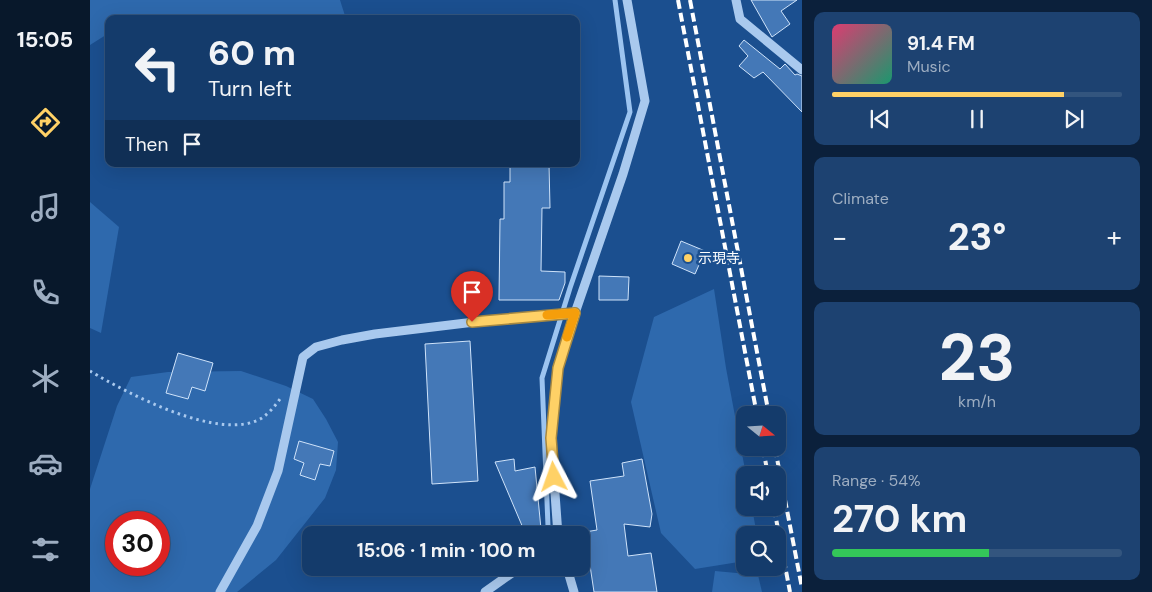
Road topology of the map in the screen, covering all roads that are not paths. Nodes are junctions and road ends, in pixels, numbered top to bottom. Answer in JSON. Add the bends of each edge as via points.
{"nodes":[{"id":1,"x":628,"y":0,"type":"edge"},
{"id":2,"x":736,"y":0,"type":"edge"},
{"id":3,"x":802,"y":70,"type":"edge"},
{"id":4,"x":573,"y":313,"type":"junction"},
{"id":5,"x":557,"y":526,"type":"edge"},
{"id":6,"x":508,"y":576,"type":"edge"},
{"id":7,"x":569,"y":576,"type":"edge"},
{"id":8,"x":220,"y":592,"type":"edge"},
{"id":9,"x":485,"y":592,"type":"edge"},
{"id":10,"x":574,"y":592,"type":"edge"}],
"edges":[{"from":1,"to":4,"type":"street","via":[[645,101],[623,174]]},
{"from":2,"to":3,"type":"street","via":[[740,19]]},
{"from":4,"to":5,"type":"street","via":[[558,368],[551,438]]},
{"from":4,"to":8,"type":"street","via":[[375,334],[316,347],[303,357],[278,471],[257,526]]},
{"from":6,"to":9,"type":"street"},
{"from":7,"to":10,"type":"street"}]}
